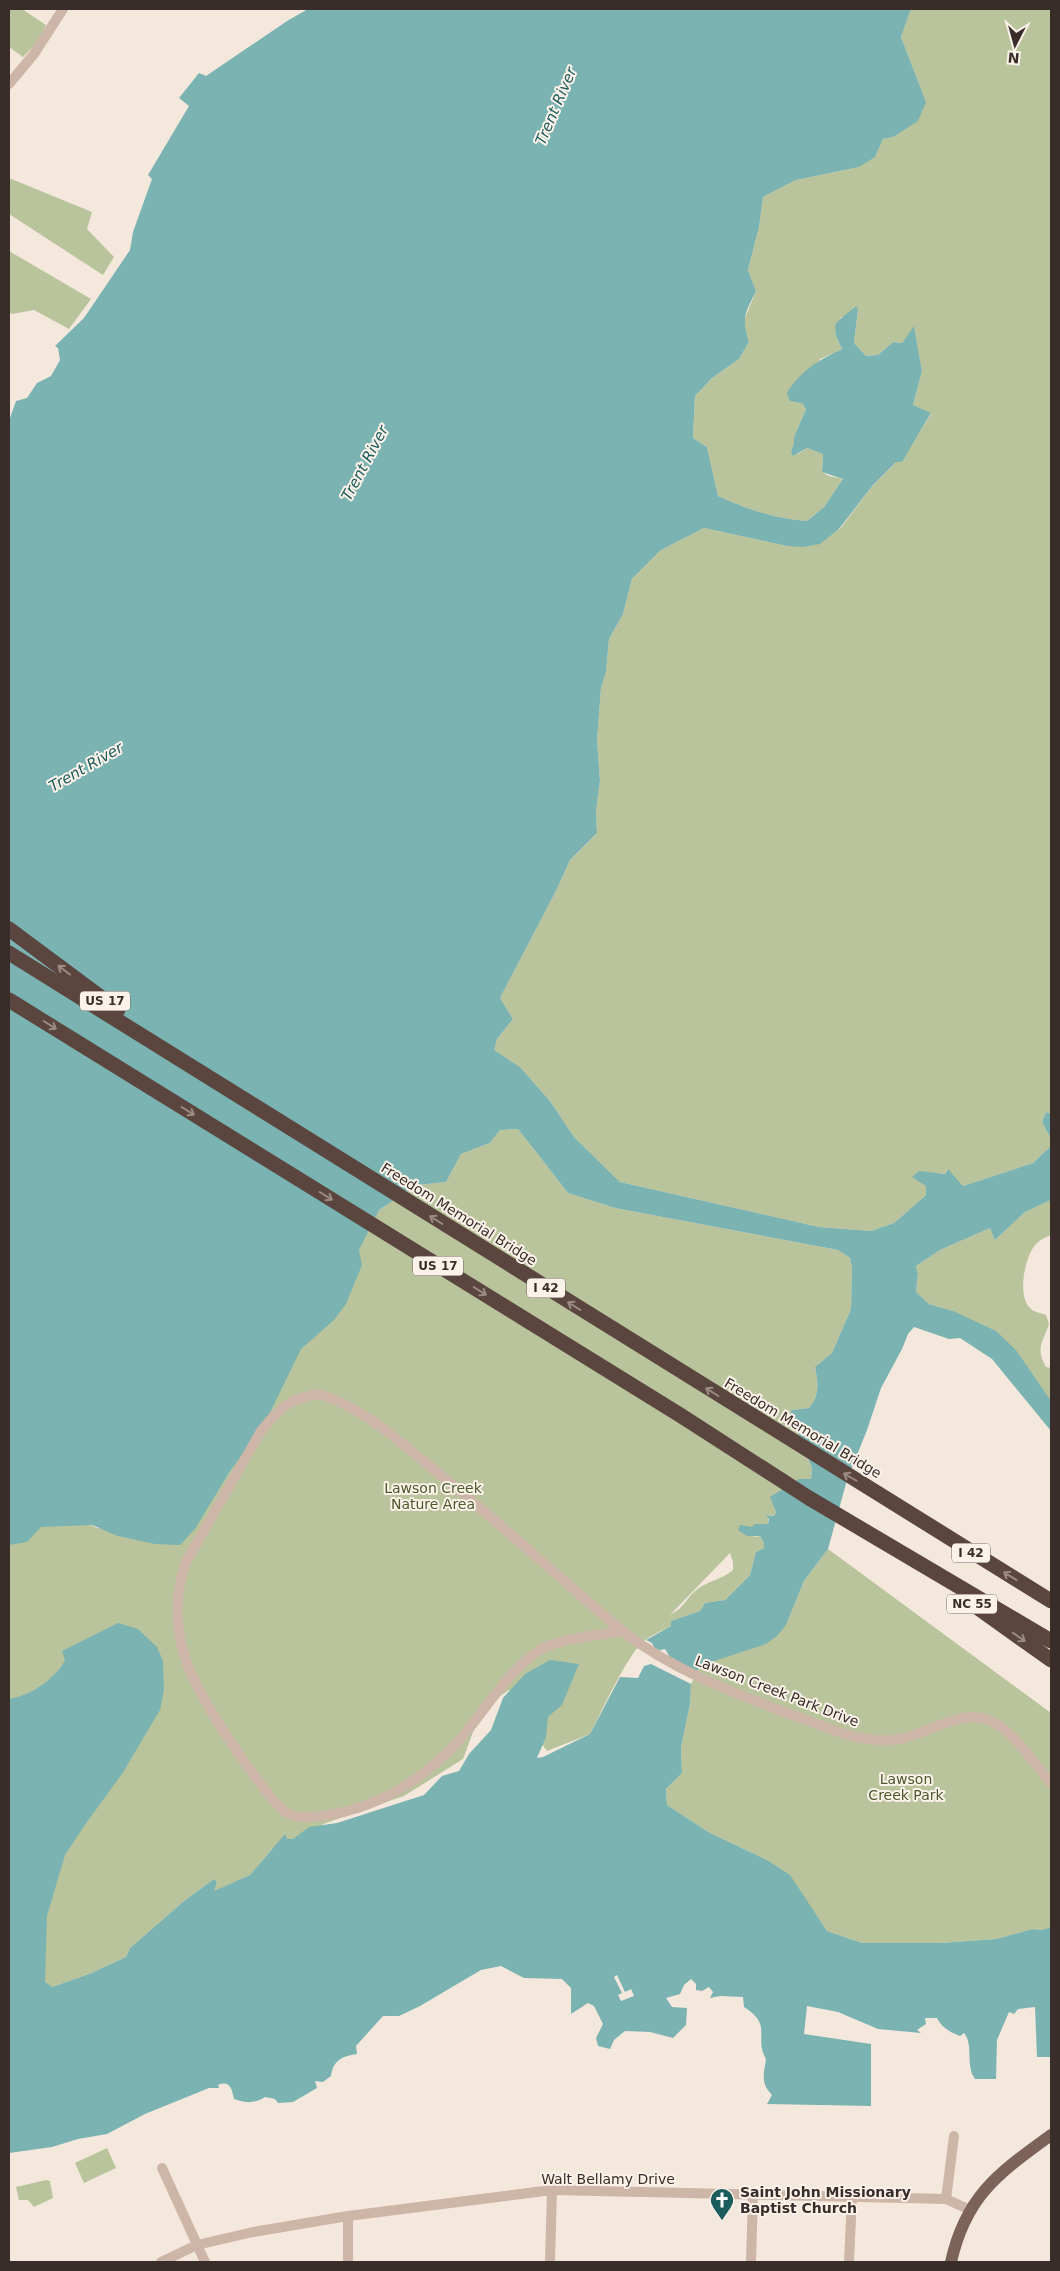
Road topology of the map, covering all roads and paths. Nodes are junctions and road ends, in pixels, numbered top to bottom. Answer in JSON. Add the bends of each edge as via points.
{"nodes":[{"id":1,"x":62,"y":9,"type":"edge"},
{"id":2,"x":9,"y":84,"type":"edge"},
{"id":3,"x":9,"y":929,"type":"edge"},
{"id":4,"x":9,"y":953,"type":"edge"},
{"id":5,"x":9,"y":1000,"type":"edge"},
{"id":6,"x":201,"y":1073,"type":"junction"},
{"id":7,"x":893,"y":1548,"type":"junction"},
{"id":8,"x":1051,"y":1601,"type":"edge"},
{"id":9,"x":622,"y":1631,"type":"junction"},
{"id":10,"x":1051,"y":1641,"type":"edge"},
{"id":11,"x":1051,"y":1660,"type":"edge"},
{"id":12,"x":1051,"y":1783,"type":"edge"},
{"id":13,"x":1051,"y":2135,"type":"edge"},
{"id":14,"x":954,"y":2136,"type":"dead end"},
{"id":15,"x":162,"y":2168,"type":"dead end"},
{"id":16,"x":552,"y":2190,"type":"junction"},
{"id":17,"x":753,"y":2195,"type":"junction"},
{"id":18,"x":852,"y":2196,"type":"junction"},
{"id":19,"x":946,"y":2199,"type":"junction"},
{"id":20,"x":970,"y":2210,"type":"junction"},
{"id":21,"x":348,"y":2216,"type":"junction"},
{"id":22,"x":197,"y":2245,"type":"junction"},
{"id":23,"x":161,"y":2262,"type":"edge"},
{"id":24,"x":205,"y":2262,"type":"edge"},
{"id":25,"x":348,"y":2262,"type":"edge"},
{"id":26,"x":550,"y":2262,"type":"edge"},
{"id":27,"x":751,"y":2262,"type":"edge"},
{"id":28,"x":849,"y":2262,"type":"edge"},
{"id":29,"x":951,"y":2262,"type":"edge"}],
"edges":[{"from":1,"to":2,"type":"street","via":[[34,54]]},
{"from":6,"to":3,"type":"highway","number":"US 17","one_way":true},
{"from":4,"to":6,"type":"highway","name":"Freedom Memorial Bridge","number":"I 42"},
{"from":5,"to":7,"type":"highway","number":"US 17","one_way":true},
{"from":8,"to":6,"type":"highway","name":"Freedom Memorial Bridge","number":"I 42","one_way":true},
{"from":7,"to":10,"type":"highway","number":"US 17"},
{"from":7,"to":11,"type":"highway","number":"NC 55","one_way":true},
{"from":9,"to":9,"type":"street","name":"Lawson Creek Park Drive","via":[[383,1429],[338,1400],[319,1394],[302,1396],[286,1405],[266,1424],[186,1562],[176,1605],[183,1649],[200,1692],[275,1802],[289,1814],[306,1818],[369,1804],[403,1789],[452,1748],[514,1669],[540,1650]]},
{"from":9,"to":12,"type":"street","name":"Lawson Creek Park Drive","via":[[649,1651],[701,1679],[834,1730],[870,1740],[894,1740],[974,1716],[993,1721],[1010,1735]]},
{"from":13,"to":20,"type":"main road","via":[[994,2178]]},
{"from":14,"to":19,"type":"street"},
{"from":15,"to":22,"type":"street"},
{"from":16,"to":17,"type":"street","name":"Walt Bellamy Drive"},
{"from":16,"to":21,"type":"street","name":"Walt Bellamy Drive"},
{"from":16,"to":26,"type":"street"},
{"from":17,"to":18,"type":"street","name":"Walt Bellamy Drive"},
{"from":17,"to":27,"type":"street"},
{"from":18,"to":19,"type":"street","name":"Walt Bellamy Drive"},
{"from":18,"to":28,"type":"street"},
{"from":19,"to":20,"type":"street","name":"Walt Bellamy Drive"},
{"from":20,"to":29,"type":"main road"},
{"from":21,"to":22,"type":"street","name":"Walt Bellamy Drive"},
{"from":21,"to":25,"type":"street"},
{"from":22,"to":23,"type":"street","name":"Walt Bellamy Drive"},
{"from":22,"to":24,"type":"street"}]}
